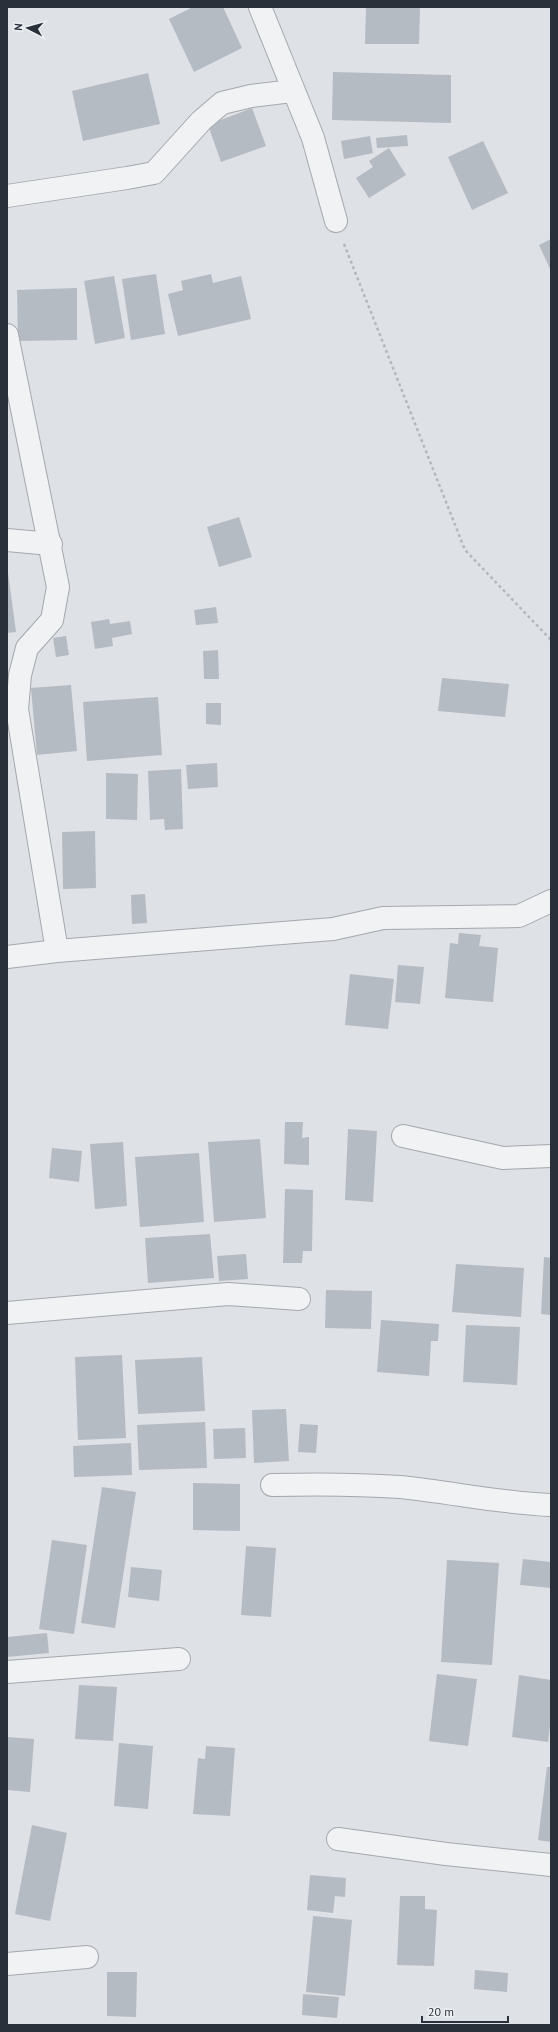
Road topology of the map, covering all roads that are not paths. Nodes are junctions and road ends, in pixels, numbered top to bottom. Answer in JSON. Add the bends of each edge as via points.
{"nodes":[{"id":1,"x":260,"y":7,"type":"edge"},
{"id":2,"x":292,"y":90,"type":"junction"},
{"id":3,"x":7,"y":196,"type":"edge"},
{"id":4,"x":336,"y":221,"type":"road end"},
{"id":5,"x":7,"y":335,"type":"edge"},
{"id":6,"x":7,"y":540,"type":"edge"},
{"id":7,"x":51,"y":544,"type":"junction"},
{"id":8,"x":551,"y":901,"type":"edge"},
{"id":9,"x":57,"y":951,"type":"junction"},
{"id":10,"x":7,"y":957,"type":"edge"},
{"id":11,"x":403,"y":1136,"type":"dead end"},
{"id":12,"x":551,"y":1156,"type":"edge"},
{"id":13,"x":299,"y":1299,"type":"dead end"},
{"id":14,"x":7,"y":1313,"type":"edge"},
{"id":15,"x":272,"y":1485,"type":"dead end"},
{"id":16,"x":551,"y":1505,"type":"edge"},
{"id":17,"x":179,"y":1659,"type":"dead end"},
{"id":18,"x":7,"y":1672,"type":"edge"},
{"id":19,"x":338,"y":1839,"type":"dead end"},
{"id":20,"x":551,"y":1865,"type":"edge"},
{"id":21,"x":87,"y":1957,"type":"dead end"},
{"id":22,"x":7,"y":1964,"type":"edge"}],
"edges":[{"from":1,"to":2,"type":"street"},
{"from":2,"to":3,"type":"street","via":[[222,103],[201,121],[154,172]]},
{"from":2,"to":4,"type":"street","via":[[313,138]]},
{"from":5,"to":7,"type":"street"},
{"from":6,"to":7,"type":"street"},
{"from":7,"to":9,"type":"street","via":[[58,587],[52,620],[27,648],[20,675],[17,709]]},
{"from":8,"to":9,"type":"street","via":[[519,916],[383,918],[333,929]]},
{"from":9,"to":10,"type":"street"},
{"from":11,"to":12,"type":"street","via":[[503,1158]]},
{"from":13,"to":14,"type":"street","via":[[228,1294]]},
{"from":15,"to":16,"type":"street","via":[[332,1484],[401,1488],[514,1503]]},
{"from":17,"to":18,"type":"street"},
{"from":19,"to":20,"type":"street"},
{"from":21,"to":22,"type":"street"}]}
